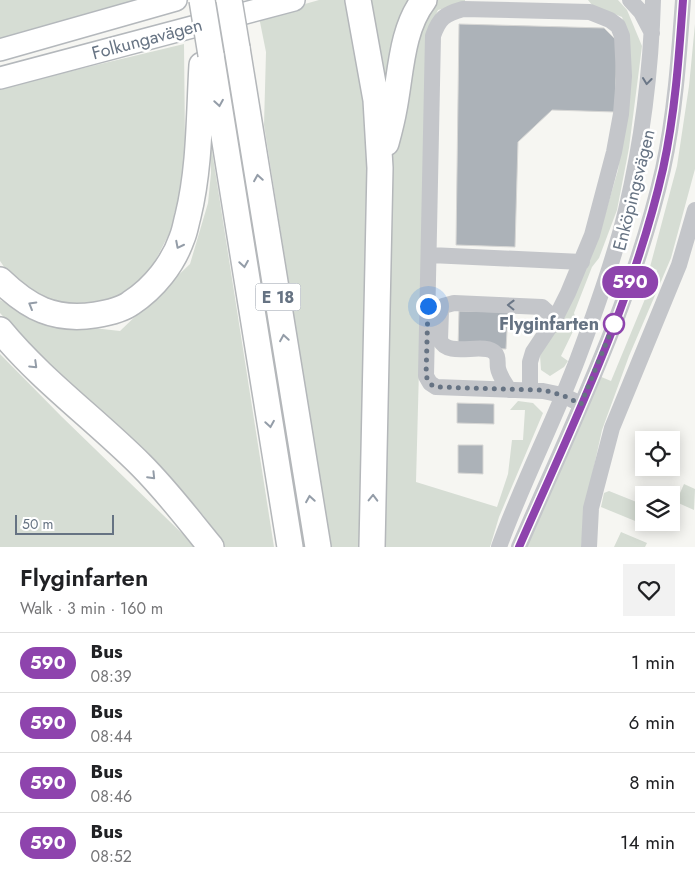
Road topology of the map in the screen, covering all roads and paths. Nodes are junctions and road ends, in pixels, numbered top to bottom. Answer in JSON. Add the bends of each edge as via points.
{"nodes":[{"id":1,"x":176,"y":0,"type":"edge"},
{"id":2,"x":230,"y":0,"type":"edge"},
{"id":3,"x":294,"y":0,"type":"edge"},
{"id":4,"x":358,"y":0,"type":"edge"},
{"id":5,"x":424,"y":0,"type":"edge"},
{"id":6,"x":630,"y":0,"type":"edge"},
{"id":7,"x":654,"y":0,"type":"edge"},
{"id":8,"x":683,"y":0,"type":"edge"},
{"id":9,"x":692,"y":0,"type":"edge"},
{"id":10,"x":203,"y":7,"type":"edge"},
{"id":11,"x":682,"y":19,"type":"junction"},
{"id":12,"x":652,"y":33,"type":"junction"},
{"id":13,"x":0,"y":50,"type":"edge"},
{"id":14,"x":207,"y":56,"type":"junction"},
{"id":15,"x":0,"y":78,"type":"edge"},
{"id":16,"x":380,"y":168,"type":"junction"},
{"id":17,"x":695,"y":210,"type":"edge"},
{"id":18,"x":430,"y":255,"type":"junction"},
{"id":19,"x":582,"y":262,"type":"junction"},
{"id":20,"x":0,"y":280,"type":"edge"},
{"id":21,"x":555,"y":319,"type":"junction"},
{"id":22,"x":0,"y":330,"type":"edge"},
{"id":23,"x":509,"y":390,"type":"junction"},
{"id":24,"x":530,"y":390,"type":"junction"},
{"id":25,"x":562,"y":395,"type":"junction"},
{"id":26,"x":581,"y":404,"type":"junction"},
{"id":27,"x":211,"y":547,"type":"edge"},
{"id":28,"x":290,"y":547,"type":"edge"},
{"id":29,"x":318,"y":547,"type":"edge"},
{"id":30,"x":372,"y":547,"type":"edge"},
{"id":31,"x":499,"y":547,"type":"edge"},
{"id":32,"x":519,"y":547,"type":"edge"},
{"id":33,"x":589,"y":547,"type":"edge"}],
"edges":[{"from":1,"to":13,"type":"main road","name":"Folkungavägen"},
{"from":29,"to":2,"type":"highway","number":"E 18","one_way":true,"bridge":true},
{"from":3,"to":15,"type":"main road","name":"Folkungavägen"},
{"from":4,"to":16,"type":"highway","via":[[376,100]]},
{"from":5,"to":16,"type":"highway","via":[[411,23]]},
{"from":6,"to":12,"type":"street"},
{"from":7,"to":12,"type":"street","name":"Enköpingsvägen"},
{"from":8,"to":11,"type":"street","name":"Enköpingsvägen"},
{"from":9,"to":11,"type":"street"},
{"from":10,"to":14,"type":"highway","bridge":true},
{"from":11,"to":26,"type":"street","name":"Enköpingsvägen","via":[[663,168],[635,268]]},
{"from":12,"to":25,"type":"street","name":"Enköpingsvägen","one_way":true,"via":[[644,112],[626,211],[602,290]]},
{"from":14,"to":20,"type":"highway","one_way":true,"via":[[192,198],[182,238],[155,283],[130,304],[107,313],[64,316],[40,310],[16,296]]},
{"from":14,"to":28,"type":"highway","number":"E 18","one_way":true},
{"from":30,"to":16,"type":"highway","one_way":true},
{"from":17,"to":33,"type":"street","via":[[679,265],[612,428],[591,508]]},
{"from":18,"to":19,"type":"street"},
{"from":18,"to":19,"type":"street","via":[[433,36],[441,19],[450,12],[463,9],[590,12],[618,26],[624,48],[624,76],[614,152]]},
{"from":18,"to":23,"type":"street","via":[[426,376],[430,384],[436,387]]},
{"from":19,"to":21,"type":"street"},
{"from":21,"to":23,"type":"street","one_way":true,"via":[[542,306],[454,303],[443,306],[441,344],[448,348],[495,352],[498,370]]},
{"from":21,"to":24,"type":"street","via":[[533,352]]},
{"from":22,"to":27,"type":"highway","one_way":true,"via":[[140,464],[170,495]]},
{"from":23,"to":24,"type":"street"},
{"from":24,"to":25,"type":"street"},
{"from":25,"to":26,"type":"street"},
{"from":25,"to":31,"type":"street","name":"Enköpingsvägen"},
{"from":26,"to":32,"type":"street","name":"Enköpingsvägen"}]}
